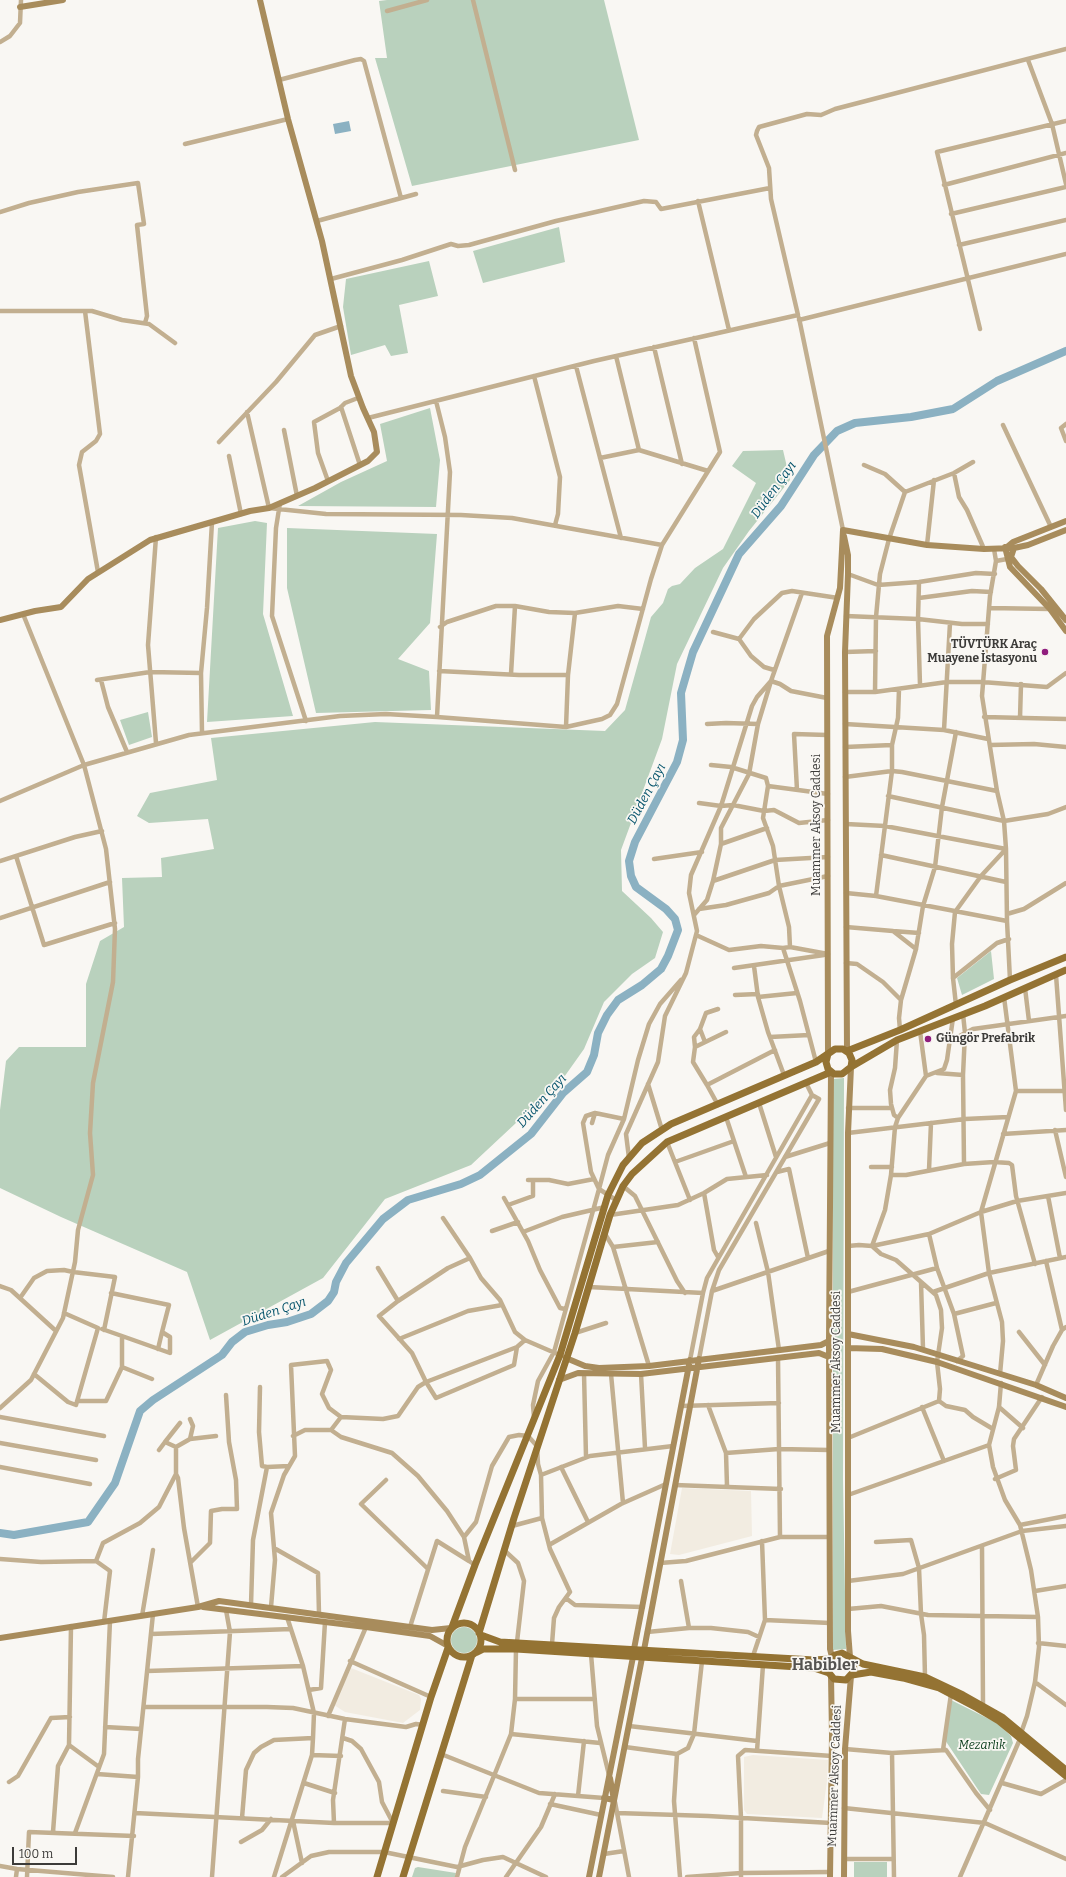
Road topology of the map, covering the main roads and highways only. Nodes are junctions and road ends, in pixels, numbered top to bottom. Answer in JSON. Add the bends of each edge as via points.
{"nodes":[{"id":1,"x":1066,"y":956,"type":"edge"},
{"id":2,"x":1066,"y":970,"type":"edge"},
{"id":3,"x":847,"y":1051,"type":"junction"},
{"id":4,"x":828,"y":1054,"type":"junction"},
{"id":5,"x":851,"y":1067,"type":"junction"},
{"id":6,"x":831,"y":1072,"type":"junction"},
{"id":7,"x":560,"y":1355,"type":"junction"},
{"id":8,"x":452,"y":1628,"type":"junction"},
{"id":9,"x":480,"y":1634,"type":"junction"},
{"id":10,"x":517,"y":1646,"type":"junction"},
{"id":11,"x":448,"y":1647,"type":"junction"},
{"id":12,"x":474,"y":1653,"type":"junction"},
{"id":13,"x":831,"y":1658,"type":"junction"},
{"id":14,"x":852,"y":1659,"type":"junction"},
{"id":15,"x":830,"y":1675,"type":"junction"},
{"id":16,"x":851,"y":1676,"type":"junction"},
{"id":17,"x":1020,"y":1736,"type":"junction"},
{"id":18,"x":1066,"y":1770,"type":"edge"},
{"id":19,"x":1066,"y":1776,"type":"edge"},
{"id":20,"x":377,"y":1877,"type":"edge"},
{"id":21,"x":403,"y":1877,"type":"edge"}],
"edges":[{"from":1,"to":3,"type":"main road","via":[[956,1006]]},
{"from":2,"to":5,"type":"main road","via":[[898,1040]]},
{"from":3,"to":4,"type":"main road","via":[[834,1049]]},
{"from":3,"to":5,"type":"main road","via":[[852,1060]]},
{"from":4,"to":6,"type":"main road","via":[[826,1062]]},
{"from":4,"to":7,"type":"main road","via":[[816,1062],[671,1124],[642,1143],[616,1176],[608,1195]]},
{"from":5,"to":6,"type":"main road","via":[[842,1074]]},
{"from":6,"to":7,"type":"main road","via":[[667,1142],[632,1174],[616,1200],[574,1333]]},
{"from":7,"to":8,"type":"main road","via":[[528,1436],[472,1563]]},
{"from":7,"to":9,"type":"main road","via":[[559,1380]]},
{"from":8,"to":9,"type":"main road","via":[[463,1622],[469,1623]]},
{"from":8,"to":11,"type":"main road","via":[[446,1637]]},
{"from":9,"to":10,"type":"main road"},
{"from":9,"to":12,"type":"main road","via":[[481,1641]]},
{"from":10,"to":12,"type":"main road","via":[[484,1649]]},
{"from":10,"to":13,"type":"main road","via":[[552,1644],[814,1660]]},
{"from":10,"to":15,"type":"main road","via":[[642,1658],[814,1668]]},
{"from":11,"to":12,"type":"main road","via":[[461,1657]]},
{"from":11,"to":20,"type":"main road"},
{"from":12,"to":21,"type":"main road"},
{"from":13,"to":14,"type":"main road","via":[[842,1653]]},
{"from":13,"to":15,"type":"main road","via":[[827,1666]]},
{"from":14,"to":16,"type":"main road","via":[[854,1668]]},
{"from":14,"to":17,"type":"main road","via":[[943,1684],[1002,1717]]},
{"from":15,"to":16,"type":"main road","via":[[842,1681]]},
{"from":16,"to":17,"type":"main road","via":[[871,1672],[939,1688]]},
{"from":17,"to":18,"type":"main road"},
{"from":17,"to":19,"type":"main road"}]}
